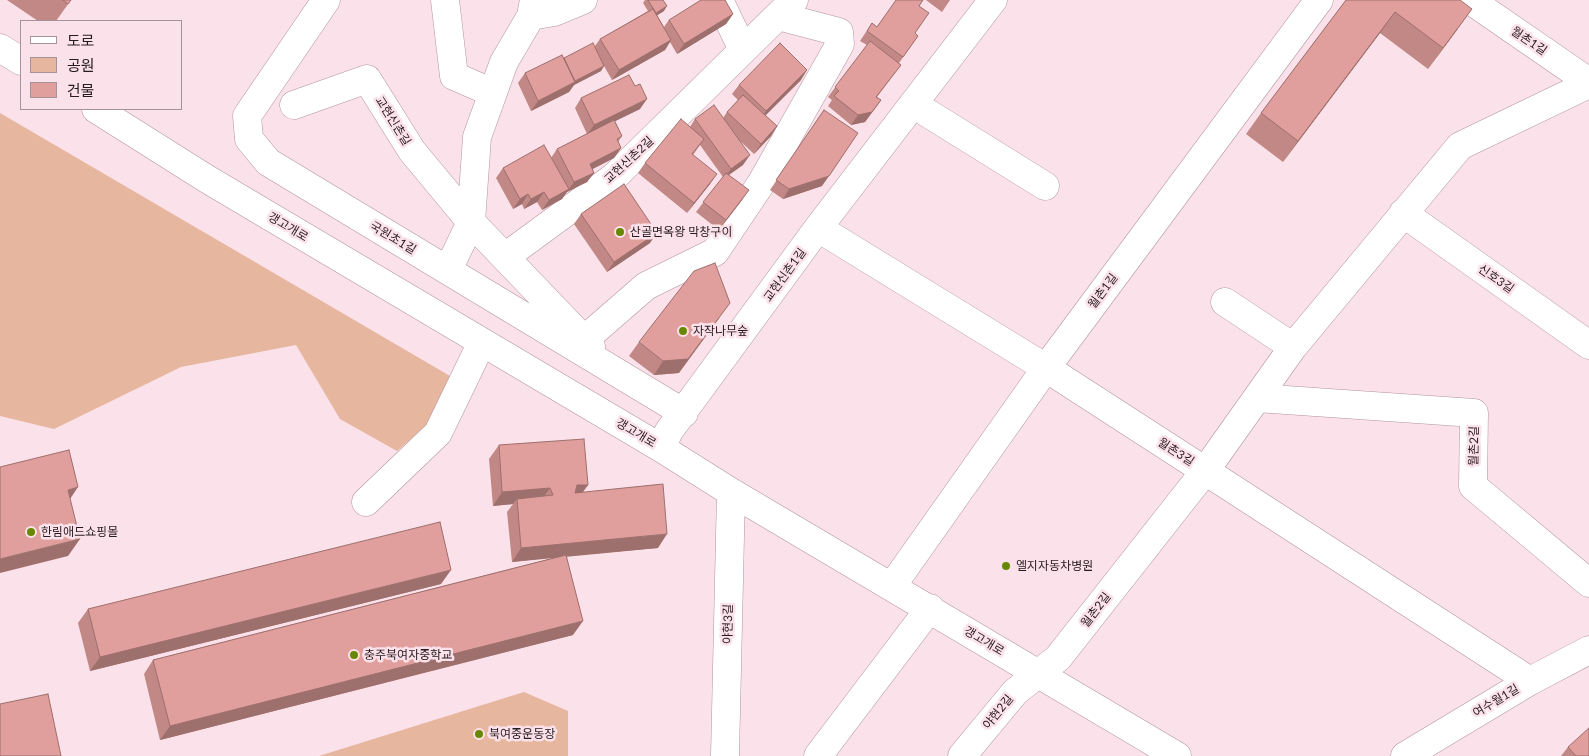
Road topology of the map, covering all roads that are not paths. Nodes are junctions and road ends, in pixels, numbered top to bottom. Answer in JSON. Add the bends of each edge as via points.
{"nodes":[{"id":1,"x":326,"y":0,"type":"edge"},
{"id":2,"x":445,"y":0,"type":"edge"},
{"id":3,"x":583,"y":0,"type":"edge"},
{"id":4,"x":719,"y":0,"type":"edge"},
{"id":5,"x":993,"y":0,"type":"edge"},
{"id":6,"x":1319,"y":0,"type":"edge"},
{"id":7,"x":1470,"y":0,"type":"edge"},
{"id":8,"x":532,"y":8,"type":"edge"},
{"id":9,"x":786,"y":8,"type":"edge"},
{"id":10,"x":0,"y":48,"type":"edge"},
{"id":11,"x":743,"y":50,"type":"junction"},
{"id":12,"x":20,"y":61,"type":"edge"},
{"id":13,"x":1589,"y":83,"type":"edge"},
{"id":14,"x":493,"y":93,"type":"junction"},
{"id":15,"x":913,"y":104,"type":"junction"},
{"id":16,"x":294,"y":105,"type":"dead end"},
{"id":17,"x":98,"y":110,"type":"edge"},
{"id":18,"x":1045,"y":186,"type":"dead end"},
{"id":19,"x":1403,"y":213,"type":"junction"},
{"id":20,"x":471,"y":222,"type":"junction"},
{"id":21,"x":818,"y":228,"type":"junction"},
{"id":22,"x":505,"y":257,"type":"junction"},
{"id":23,"x":448,"y":270,"type":"junction"},
{"id":24,"x":1225,"y":302,"type":"dead end"},
{"id":25,"x":584,"y":340,"type":"junction"},
{"id":26,"x":482,"y":342,"type":"junction"},
{"id":27,"x":1589,"y":345,"type":"edge"},
{"id":28,"x":1293,"y":347,"type":"junction"},
{"id":29,"x":1046,"y":368,"type":"junction"},
{"id":30,"x":618,"y":375,"type":"junction"},
{"id":31,"x":1257,"y":398,"type":"junction"},
{"id":32,"x":684,"y":413,"type":"junction"},
{"id":33,"x":661,"y":448,"type":"junction"},
{"id":34,"x":1205,"y":472,"type":"junction"},
{"id":35,"x":730,"y":492,"type":"junction"},
{"id":36,"x":366,"y":502,"type":"dead end"},
{"id":37,"x":1589,"y":583,"type":"edge"},
{"id":38,"x":892,"y":586,"type":"junction"},
{"id":39,"x":930,"y":608,"type":"junction"},
{"id":40,"x":1589,"y":650,"type":"edge"},
{"id":41,"x":1038,"y":673,"type":"junction"},
{"id":42,"x":1530,"y":681,"type":"junction"},
{"id":43,"x":725,"y":756,"type":"edge"},
{"id":44,"x":818,"y":756,"type":"edge"},
{"id":45,"x":962,"y":756,"type":"edge"},
{"id":46,"x":1177,"y":756,"type":"edge"},
{"id":47,"x":1406,"y":756,"type":"edge"}],
"edges":[{"from":1,"to":23,"type":"street","name":"국원초1길","via":[[247,116],[249,139],[268,162]]},
{"from":2,"to":14,"type":"street","via":[[454,76]]},
{"from":3,"to":8,"type":"street","via":[[554,12]]},
{"from":4,"to":11,"type":"street"},
{"from":5,"to":15,"type":"street","name":"교현신촌1길"},
{"from":6,"to":29,"type":"street","name":"월촌1길"},
{"from":7,"to":13,"type":"street","name":"월촌1길"},
{"from":8,"to":14,"type":"street","via":[[504,62]]},
{"from":9,"to":11,"type":"street","name":"교현신촌2길"},
{"from":9,"to":25,"type":"street","via":[[839,32],[840,44],[762,182],[715,252],[646,286]]},
{"from":10,"to":12,"type":"street"},
{"from":11,"to":22,"type":"street","name":"교현신촌2길","via":[[614,177]]},
{"from":13,"to":19,"type":"street","name":"월촌2길","via":[[1460,146]]},
{"from":14,"to":20,"type":"street","via":[[476,137]]},
{"from":15,"to":18,"type":"street"},
{"from":15,"to":21,"type":"street","name":"교현신촌1길"},
{"from":16,"to":20,"type":"street","name":"교현신촌길","via":[[367,79],[412,151]]},
{"from":17,"to":26,"type":"street","name":"갱고개로","via":[[207,179]]},
{"from":19,"to":27,"type":"street","name":"신호3길"},
{"from":19,"to":28,"type":"street","name":"월촌2길"},
{"from":20,"to":22,"type":"street"},
{"from":20,"to":23,"type":"street"},
{"from":21,"to":29,"type":"street","name":"월촌3길"},
{"from":21,"to":32,"type":"street","name":"교현신촌1길"},
{"from":22,"to":25,"type":"street"},
{"from":23,"to":30,"type":"street","name":"국원초1길"},
{"from":24,"to":28,"type":"street"},
{"from":25,"to":30,"type":"street"},
{"from":26,"to":33,"type":"street","name":"갱고개로"},
{"from":26,"to":36,"type":"street","via":[[438,432]]},
{"from":28,"to":31,"type":"street","name":"월촌2길"},
{"from":29,"to":34,"type":"street","name":"월촌3길"},
{"from":29,"to":38,"type":"street","name":"월촌1길"},
{"from":30,"to":32,"type":"street","name":"국원초1길"},
{"from":31,"to":34,"type":"street","name":"월촌2길"},
{"from":31,"to":37,"type":"street","name":"월촌2길","via":[[1474,413],[1473,486]]},
{"from":32,"to":33,"type":"street","name":"교현신촌1길","via":[[669,431]]},
{"from":33,"to":35,"type":"street","name":"갱고개로"},
{"from":34,"to":41,"type":"street","name":"월촌2길","via":[[1058,658]]},
{"from":34,"to":42,"type":"street","name":"월촌3길"},
{"from":35,"to":38,"type":"street","name":"갱고개로"},
{"from":35,"to":43,"type":"street","name":"야현3길"},
{"from":38,"to":39,"type":"street","name":"갱고개로"},
{"from":39,"to":41,"type":"street","name":"갱고개로"},
{"from":39,"to":44,"type":"street"},
{"from":40,"to":42,"type":"street","name":"여수월1길"},
{"from":41,"to":45,"type":"street","name":"야현2길","via":[[1015,692]]},
{"from":41,"to":46,"type":"street","name":"갱고개로"},
{"from":42,"to":47,"type":"street","name":"여수월1길"}]}
